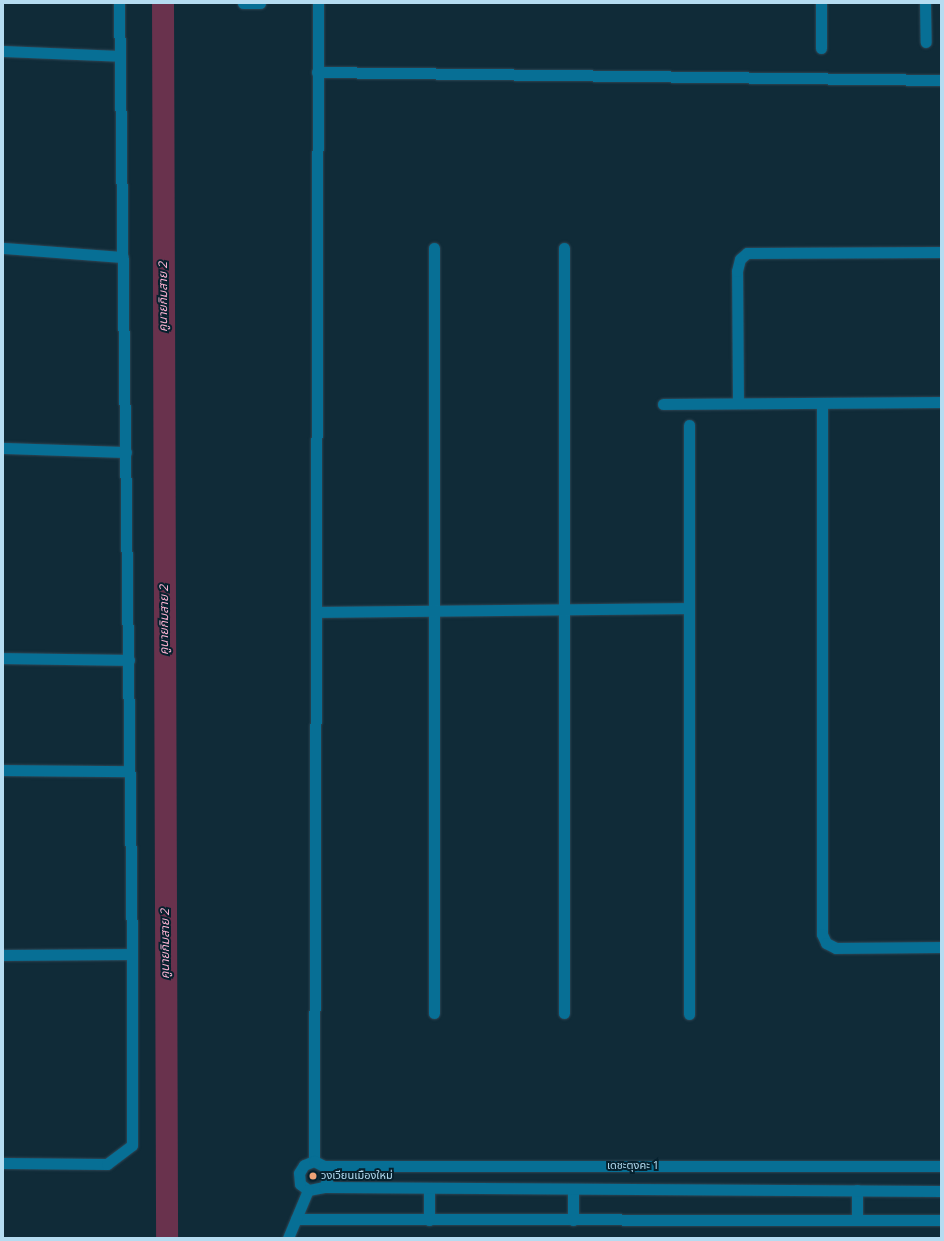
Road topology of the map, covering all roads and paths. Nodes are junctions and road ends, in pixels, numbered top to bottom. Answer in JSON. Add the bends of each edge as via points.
{"nodes":[{"id":1,"x":119,"y":3,"type":"edge"},
{"id":2,"x":242,"y":3,"type":"edge"},
{"id":3,"x":260,"y":3,"type":"edge"},
{"id":4,"x":318,"y":3,"type":"edge"},
{"id":5,"x":821,"y":3,"type":"edge"},
{"id":6,"x":926,"y":3,"type":"edge"},
{"id":7,"x":926,"y":42,"type":"dead end"},
{"id":8,"x":821,"y":48,"type":"dead end"},
{"id":9,"x":3,"y":51,"type":"edge"},
{"id":10,"x":120,"y":56,"type":"junction"},
{"id":11,"x":317,"y":72,"type":"junction"},
{"id":12,"x":941,"y":80,"type":"edge"},
{"id":13,"x":3,"y":248,"type":"edge"},
{"id":14,"x":434,"y":248,"type":"dead end"},
{"id":15,"x":564,"y":248,"type":"dead end"},
{"id":16,"x":941,"y":252,"type":"edge"},
{"id":17,"x":123,"y":257,"type":"junction"},
{"id":18,"x":941,"y":402,"type":"edge"},
{"id":19,"x":738,"y":403,"type":"junction"},
{"id":20,"x":822,"y":403,"type":"junction"},
{"id":21,"x":663,"y":404,"type":"dead end"},
{"id":22,"x":689,"y":425,"type":"dead end"},
{"id":23,"x":3,"y":448,"type":"edge"},
{"id":24,"x":126,"y":452,"type":"junction"},
{"id":25,"x":434,"y":608,"type":"junction"},
{"id":26,"x":689,"y":608,"type":"junction"},
{"id":27,"x":564,"y":609,"type":"junction"},
{"id":28,"x":316,"y":612,"type":"junction"},
{"id":29,"x":3,"y":658,"type":"edge"},
{"id":30,"x":129,"y":660,"type":"junction"},
{"id":31,"x":3,"y":770,"type":"edge"},
{"id":32,"x":128,"y":771,"type":"junction"},
{"id":33,"x":941,"y":947,"type":"edge"},
{"id":34,"x":132,"y":954,"type":"junction"},
{"id":35,"x":3,"y":955,"type":"edge"},
{"id":36,"x":434,"y":1013,"type":"dead end"},
{"id":37,"x":564,"y":1013,"type":"dead end"},
{"id":38,"x":689,"y":1014,"type":"dead end"},
{"id":39,"x":314,"y":1161,"type":"junction"},
{"id":40,"x":3,"y":1163,"type":"edge"},
{"id":41,"x":324,"y":1166,"type":"junction"},
{"id":42,"x":941,"y":1166,"type":"edge"},
{"id":43,"x":324,"y":1187,"type":"junction"},
{"id":44,"x":429,"y":1188,"type":"junction"},
{"id":45,"x":573,"y":1189,"type":"junction"},
{"id":46,"x":308,"y":1190,"type":"junction"},
{"id":47,"x":857,"y":1190,"type":"junction"},
{"id":48,"x":941,"y":1191,"type":"edge"},
{"id":49,"x":296,"y":1219,"type":"junction"},
{"id":50,"x":429,"y":1220,"type":"junction"},
{"id":51,"x":573,"y":1220,"type":"junction"},
{"id":52,"x":857,"y":1220,"type":"junction"},
{"id":53,"x":941,"y":1220,"type":"edge"},
{"id":54,"x":288,"y":1238,"type":"edge"}],
"edges":[{"from":1,"to":10,"type":"street"},
{"from":2,"to":3,"type":"street"},
{"from":4,"to":11,"type":"street"},
{"from":5,"to":8,"type":"street"},
{"from":6,"to":7,"type":"street"},
{"from":9,"to":10,"type":"street"},
{"from":10,"to":17,"type":"street"},
{"from":11,"to":12,"type":"street"},
{"from":11,"to":28,"type":"street"},
{"from":13,"to":17,"type":"street"},
{"from":14,"to":25,"type":"street"},
{"from":15,"to":27,"type":"street"},
{"from":16,"to":19,"type":"street","via":[[748,253],[740,259],[737,272]]},
{"from":17,"to":24,"type":"street"},
{"from":18,"to":20,"type":"street"},
{"from":19,"to":20,"type":"street"},
{"from":19,"to":21,"type":"street"},
{"from":20,"to":33,"type":"street","via":[[822,934],[826,943],[836,948]]},
{"from":22,"to":26,"type":"street"},
{"from":23,"to":24,"type":"street"},
{"from":24,"to":30,"type":"street"},
{"from":25,"to":27,"type":"street"},
{"from":25,"to":28,"type":"street"},
{"from":25,"to":36,"type":"street"},
{"from":26,"to":27,"type":"street"},
{"from":26,"to":38,"type":"street"},
{"from":27,"to":37,"type":"street"},
{"from":28,"to":39,"type":"street"},
{"from":29,"to":30,"type":"street"},
{"from":30,"to":32,"type":"street"},
{"from":31,"to":32,"type":"street"},
{"from":32,"to":34,"type":"street"},
{"from":34,"to":35,"type":"street"},
{"from":34,"to":40,"type":"street","via":[[132,1146],[107,1164]]},
{"from":39,"to":41,"type":"street"},
{"from":39,"to":46,"type":"street","via":[[304,1164],[299,1173],[300,1184]]},
{"from":41,"to":42,"type":"street","name":"เดชะตุงคะ 1"},
{"from":41,"to":43,"type":"street","via":[[329,1176]]},
{"from":43,"to":44,"type":"street"},
{"from":43,"to":46,"type":"street"},
{"from":44,"to":45,"type":"street"},
{"from":44,"to":50,"type":"street"},
{"from":45,"to":47,"type":"street"},
{"from":45,"to":51,"type":"street"},
{"from":46,"to":49,"type":"street"},
{"from":47,"to":48,"type":"street"},
{"from":47,"to":52,"type":"street"},
{"from":49,"to":50,"type":"street"},
{"from":49,"to":54,"type":"street"},
{"from":50,"to":51,"type":"street"},
{"from":51,"to":52,"type":"street"},
{"from":52,"to":53,"type":"street"}]}
